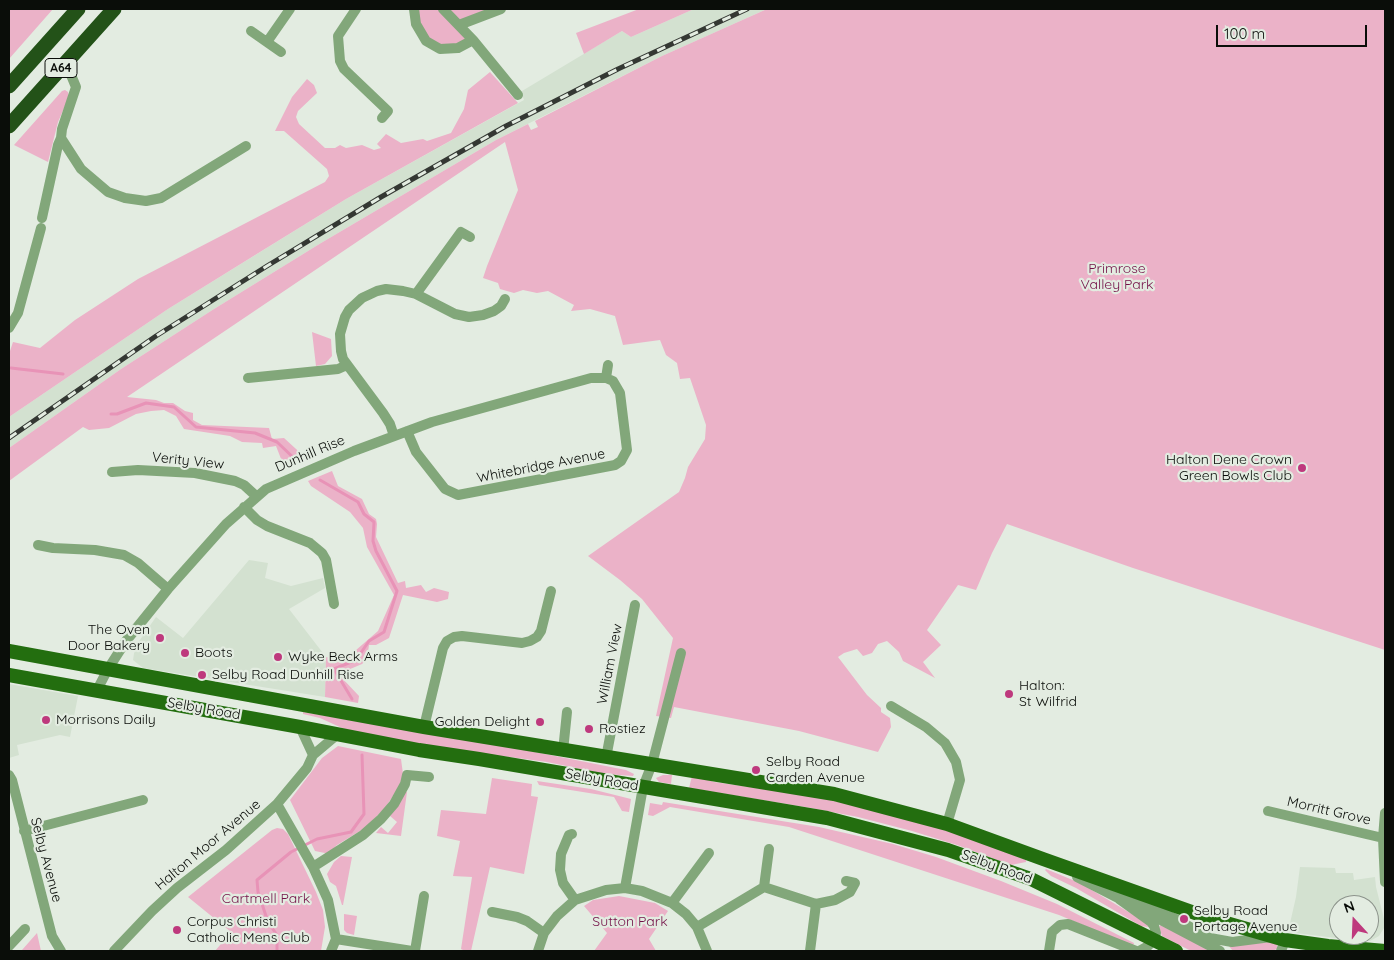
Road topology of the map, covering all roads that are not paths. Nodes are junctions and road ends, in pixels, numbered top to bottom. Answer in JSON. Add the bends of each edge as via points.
{"nodes":[{"id":1,"x":78,"y":9,"type":"edge"},
{"id":2,"x":114,"y":9,"type":"edge"},
{"id":3,"x":290,"y":9,"type":"edge"},
{"id":4,"x":356,"y":9,"type":"edge"},
{"id":5,"x":414,"y":9,"type":"edge"},
{"id":6,"x":443,"y":9,"type":"edge"},
{"id":7,"x":501,"y":9,"type":"edge"},
{"id":8,"x":459,"y":25,"type":"junction"},
{"id":9,"x":251,"y":31,"type":"dead end"},
{"id":10,"x":473,"y":40,"type":"junction"},
{"id":11,"x":267,"y":42,"type":"junction"},
{"id":12,"x":281,"y":52,"type":"dead end"},
{"id":13,"x":61,"y":67,"type":"junction"},
{"id":14,"x":9,"y":86,"type":"edge"},
{"id":15,"x":518,"y":95,"type":"dead end"},
{"id":16,"x":382,"y":118,"type":"dead end"},
{"id":17,"x":9,"y":126,"type":"edge"},
{"id":18,"x":61,"y":138,"type":"junction"},
{"id":19,"x":246,"y":146,"type":"dead end"},
{"id":20,"x":470,"y":237,"type":"dead end"},
{"id":21,"x":416,"y":294,"type":"junction"},
{"id":22,"x":505,"y":300,"type":"dead end"},
{"id":23,"x":9,"y":328,"type":"edge"},
{"id":24,"x":608,"y":364,"type":"dead end"},
{"id":25,"x":347,"y":365,"type":"junction"},
{"id":26,"x":248,"y":378,"type":"dead end"},
{"id":27,"x":606,"y":378,"type":"junction"},
{"id":28,"x":407,"y":431,"type":"junction"},
{"id":29,"x":394,"y":436,"type":"junction"},
{"id":30,"x":112,"y":472,"type":"dead end"},
{"id":31,"x":256,"y":496,"type":"junction"},
{"id":32,"x":244,"y":507,"type":"junction"},
{"id":33,"x":38,"y":545,"type":"dead end"},
{"id":34,"x":168,"y":589,"type":"junction"},
{"id":35,"x":551,"y":591,"type":"dead end"},
{"id":36,"x":334,"y":604,"type":"dead end"},
{"id":37,"x":635,"y":605,"type":"dead end"},
{"id":38,"x":9,"y":650,"type":"edge"},
{"id":39,"x":681,"y":653,"type":"dead end"},
{"id":40,"x":108,"y":669,"type":"junction"},
{"id":41,"x":9,"y":675,"type":"edge"},
{"id":42,"x":97,"y":690,"type":"junction"},
{"id":43,"x":891,"y":706,"type":"dead end"},
{"id":44,"x":567,"y":712,"type":"dead end"},
{"id":45,"x":300,"y":727,"type":"junction"},
{"id":46,"x":424,"y":727,"type":"junction"},
{"id":47,"x":338,"y":734,"type":"junction"},
{"id":48,"x":563,"y":751,"type":"junction"},
{"id":49,"x":313,"y":756,"type":"junction"},
{"id":50,"x":606,"y":758,"type":"junction"},
{"id":51,"x":652,"y":764,"type":"junction"},
{"id":52,"x":9,"y":775,"type":"edge"},
{"id":53,"x":429,"y":777,"type":"dead end"},
{"id":54,"x":642,"y":787,"type":"junction"},
{"id":55,"x":143,"y":800,"type":"dead end"},
{"id":56,"x":277,"y":804,"type":"junction"},
{"id":57,"x":1268,"y":811,"type":"dead end"},
{"id":58,"x":1385,"y":813,"type":"edge"},
{"id":59,"x":947,"y":824,"type":"junction"},
{"id":60,"x":24,"y":831,"type":"junction"},
{"id":61,"x":572,"y":834,"type":"dead end"},
{"id":62,"x":1383,"y":838,"type":"junction"},
{"id":63,"x":769,"y":849,"type":"dead end"},
{"id":64,"x":710,"y":853,"type":"dead end"},
{"id":65,"x":1043,"y":860,"type":"junction"},
{"id":66,"x":314,"y":867,"type":"junction"},
{"id":67,"x":1070,"y":873,"type":"junction"},
{"id":68,"x":846,"y":881,"type":"dead end"},
{"id":69,"x":1385,"y":882,"type":"edge"},
{"id":70,"x":764,"y":887,"type":"junction"},
{"id":71,"x":625,"y":888,"type":"junction"},
{"id":72,"x":424,"y":896,"type":"dead end"},
{"id":73,"x":1119,"y":899,"type":"junction"},
{"id":74,"x":576,"y":900,"type":"junction"},
{"id":75,"x":672,"y":903,"type":"junction"},
{"id":76,"x":816,"y":904,"type":"junction"},
{"id":77,"x":492,"y":912,"type":"dead end"},
{"id":78,"x":697,"y":928,"type":"junction"},
{"id":79,"x":25,"y":929,"type":"dead end"},
{"id":80,"x":544,"y":934,"type":"junction"},
{"id":81,"x":336,"y":939,"type":"junction"},
{"id":82,"x":1215,"y":939,"type":"junction"},
{"id":83,"x":1154,"y":940,"type":"junction"},
{"id":84,"x":1283,"y":945,"type":"edge"},
{"id":85,"x":9,"y":946,"type":"edge"},
{"id":86,"x":1385,"y":950,"type":"edge"},
{"id":87,"x":61,"y":951,"type":"edge"},
{"id":88,"x":114,"y":951,"type":"edge"},
{"id":89,"x":330,"y":951,"type":"edge"},
{"id":90,"x":414,"y":951,"type":"edge"},
{"id":91,"x":538,"y":951,"type":"edge"},
{"id":92,"x":707,"y":951,"type":"edge"},
{"id":93,"x":810,"y":951,"type":"edge"},
{"id":94,"x":1049,"y":951,"type":"edge"},
{"id":95,"x":1137,"y":951,"type":"edge"},
{"id":96,"x":1176,"y":951,"type":"edge"},
{"id":97,"x":1220,"y":951,"type":"edge"},
{"id":98,"x":1228,"y":951,"type":"edge"},
{"id":99,"x":1305,"y":951,"type":"edge"}],
"edges":[{"from":1,"to":14,"type":"highway","number":"A64"},
{"from":2,"to":13,"type":"highway","number":"A64"},
{"from":3,"to":11,"type":"street"},
{"from":4,"to":16,"type":"street","via":[[338,36],[340,61],[344,69],[388,111]]},
{"from":5,"to":10,"type":"street","via":[[416,24],[426,41],[440,49],[458,48]]},
{"from":6,"to":8,"type":"street"},
{"from":7,"to":8,"type":"street"},
{"from":8,"to":10,"type":"street"},
{"from":9,"to":11,"type":"street"},
{"from":10,"to":15,"type":"street"},
{"from":11,"to":12,"type":"street"},
{"from":13,"to":17,"type":"highway","number":"A64"},
{"from":13,"to":18,"type":"street","via":[[71,75],[76,87]]},
{"from":18,"to":19,"type":"street","via":[[81,169],[108,192],[146,201],[176,190]]},
{"from":18,"to":23,"type":"street","via":[[18,313]]},
{"from":20,"to":21,"type":"street","via":[[461,232]]},
{"from":21,"to":22,"type":"street","via":[[455,314],[470,317],[494,311]]},
{"from":21,"to":25,"type":"street","via":[[386,289],[355,303],[345,317],[340,334],[341,351]]},
{"from":24,"to":27,"type":"street"},
{"from":25,"to":26,"type":"street","via":[[338,369]]},
{"from":25,"to":29,"type":"street","via":[[383,413]]},
{"from":27,"to":28,"type":"street","name":"Dunhill Rise","via":[[591,378]]},
{"from":27,"to":28,"type":"street","name":"Whitebridge Avenue","via":[[620,393],[627,450],[621,462],[615,465],[458,495],[445,489],[416,452]]},
{"from":28,"to":29,"type":"street","name":"Dunhill Rise"},
{"from":29,"to":31,"type":"street","name":"Dunhill Rise","via":[[290,477]]},
{"from":30,"to":31,"type":"street","name":"Verity View","via":[[195,473],[235,481]]},
{"from":31,"to":32,"type":"street","name":"Dunhill Rise"},
{"from":32,"to":34,"type":"street","name":"Dunhill Rise"},
{"from":32,"to":36,"type":"street","via":[[267,526],[310,543],[322,553]]},
{"from":33,"to":34,"type":"street","via":[[124,555]]},
{"from":34,"to":40,"type":"street","name":"Dunhill Rise"},
{"from":35,"to":46,"type":"street","via":[[541,630],[530,641],[522,643],[462,636],[447,641]]},
{"from":37,"to":50,"type":"street","name":"William View"},
{"from":38,"to":40,"type":"main road","name":"Selby Road"},
{"from":39,"to":51,"type":"street"},
{"from":40,"to":42,"type":"street","name":"Dunhill Rise"},
{"from":40,"to":46,"type":"main road","name":"Selby Road"},
{"from":41,"to":42,"type":"main road","name":"Selby Road"},
{"from":42,"to":45,"type":"main road","name":"Selby Road"},
{"from":43,"to":59,"type":"street","via":[[945,743],[956,762],[960,780]]},
{"from":44,"to":48,"type":"street"},
{"from":45,"to":47,"type":"main road","name":"Selby Road"},
{"from":45,"to":49,"type":"street"},
{"from":46,"to":48,"type":"main road","name":"Selby Road"},
{"from":47,"to":49,"type":"street","name":"Halton Moor Avenue"},
{"from":47,"to":54,"type":"main road","name":"Selby Road"},
{"from":48,"to":50,"type":"main road","name":"Selby Road"},
{"from":49,"to":56,"type":"street","name":"Halton Moor Avenue"},
{"from":50,"to":51,"type":"main road","name":"Selby Road"},
{"from":51,"to":54,"type":"street"},
{"from":51,"to":59,"type":"main road","name":"Selby Road","via":[[834,794]]},
{"from":52,"to":60,"type":"street","name":"Selby Avenue"},
{"from":53,"to":66,"type":"street","via":[[407,776],[394,804],[380,819],[363,835]]},
{"from":54,"to":71,"type":"street"},
{"from":54,"to":83,"type":"main road","name":"Selby Road","via":[[826,818],[948,850],[1032,879]]},
{"from":55,"to":60,"type":"street"},
{"from":56,"to":66,"type":"street"},
{"from":56,"to":88,"type":"street","name":"Halton Moor Avenue","via":[[152,911]]},
{"from":57,"to":62,"type":"street","name":"Morritt Grove"},
{"from":58,"to":62,"type":"street"},
{"from":59,"to":65,"type":"main road","name":"Selby Road"},
{"from":60,"to":87,"type":"street","name":"Selby Avenue","via":[[52,936]]},
{"from":61,"to":74,"type":"street","via":[[568,835],[561,854],[560,870],[563,883]]},
{"from":62,"to":69,"type":"street"},
{"from":63,"to":70,"type":"street"},
{"from":64,"to":75,"type":"street"},
{"from":65,"to":67,"type":"street","name":"Selby Road"},
{"from":65,"to":84,"type":"main road","name":"Selby Road"},
{"from":66,"to":81,"type":"street","via":[[328,900]]},
{"from":67,"to":73,"type":"street","name":"Selby Road"},
{"from":67,"to":82,"type":"street","via":[[1120,892]]},
{"from":68,"to":76,"type":"street","via":[[854,883],[850,892],[835,900]]},
{"from":70,"to":76,"type":"street"},
{"from":70,"to":78,"type":"street"},
{"from":71,"to":74,"type":"street","via":[[606,890]]},
{"from":71,"to":75,"type":"street"},
{"from":72,"to":90,"type":"street"},
{"from":73,"to":83,"type":"street","via":[[1151,922],[1156,933]]},
{"from":73,"to":97,"type":"street","name":"Selby Road"},
{"from":74,"to":80,"type":"street","via":[[557,916]]},
{"from":75,"to":78,"type":"street"},
{"from":76,"to":93,"type":"street"},
{"from":77,"to":80,"type":"street","via":[[514,912]]},
{"from":78,"to":92,"type":"street"},
{"from":79,"to":85,"type":"street"},
{"from":80,"to":91,"type":"street"},
{"from":81,"to":89,"type":"street"},
{"from":81,"to":90,"type":"street"},
{"from":82,"to":84,"type":"street"},
{"from":82,"to":98,"type":"street"},
{"from":83,"to":95,"type":"street"},
{"from":83,"to":96,"type":"main road","name":"Selby Road"},
{"from":84,"to":86,"type":"main road","name":"Selby Road"},
{"from":84,"to":99,"type":"main road","name":"Selby Road"},
{"from":94,"to":95,"type":"street","via":[[1052,932],[1060,925],[1068,924]]}]}
